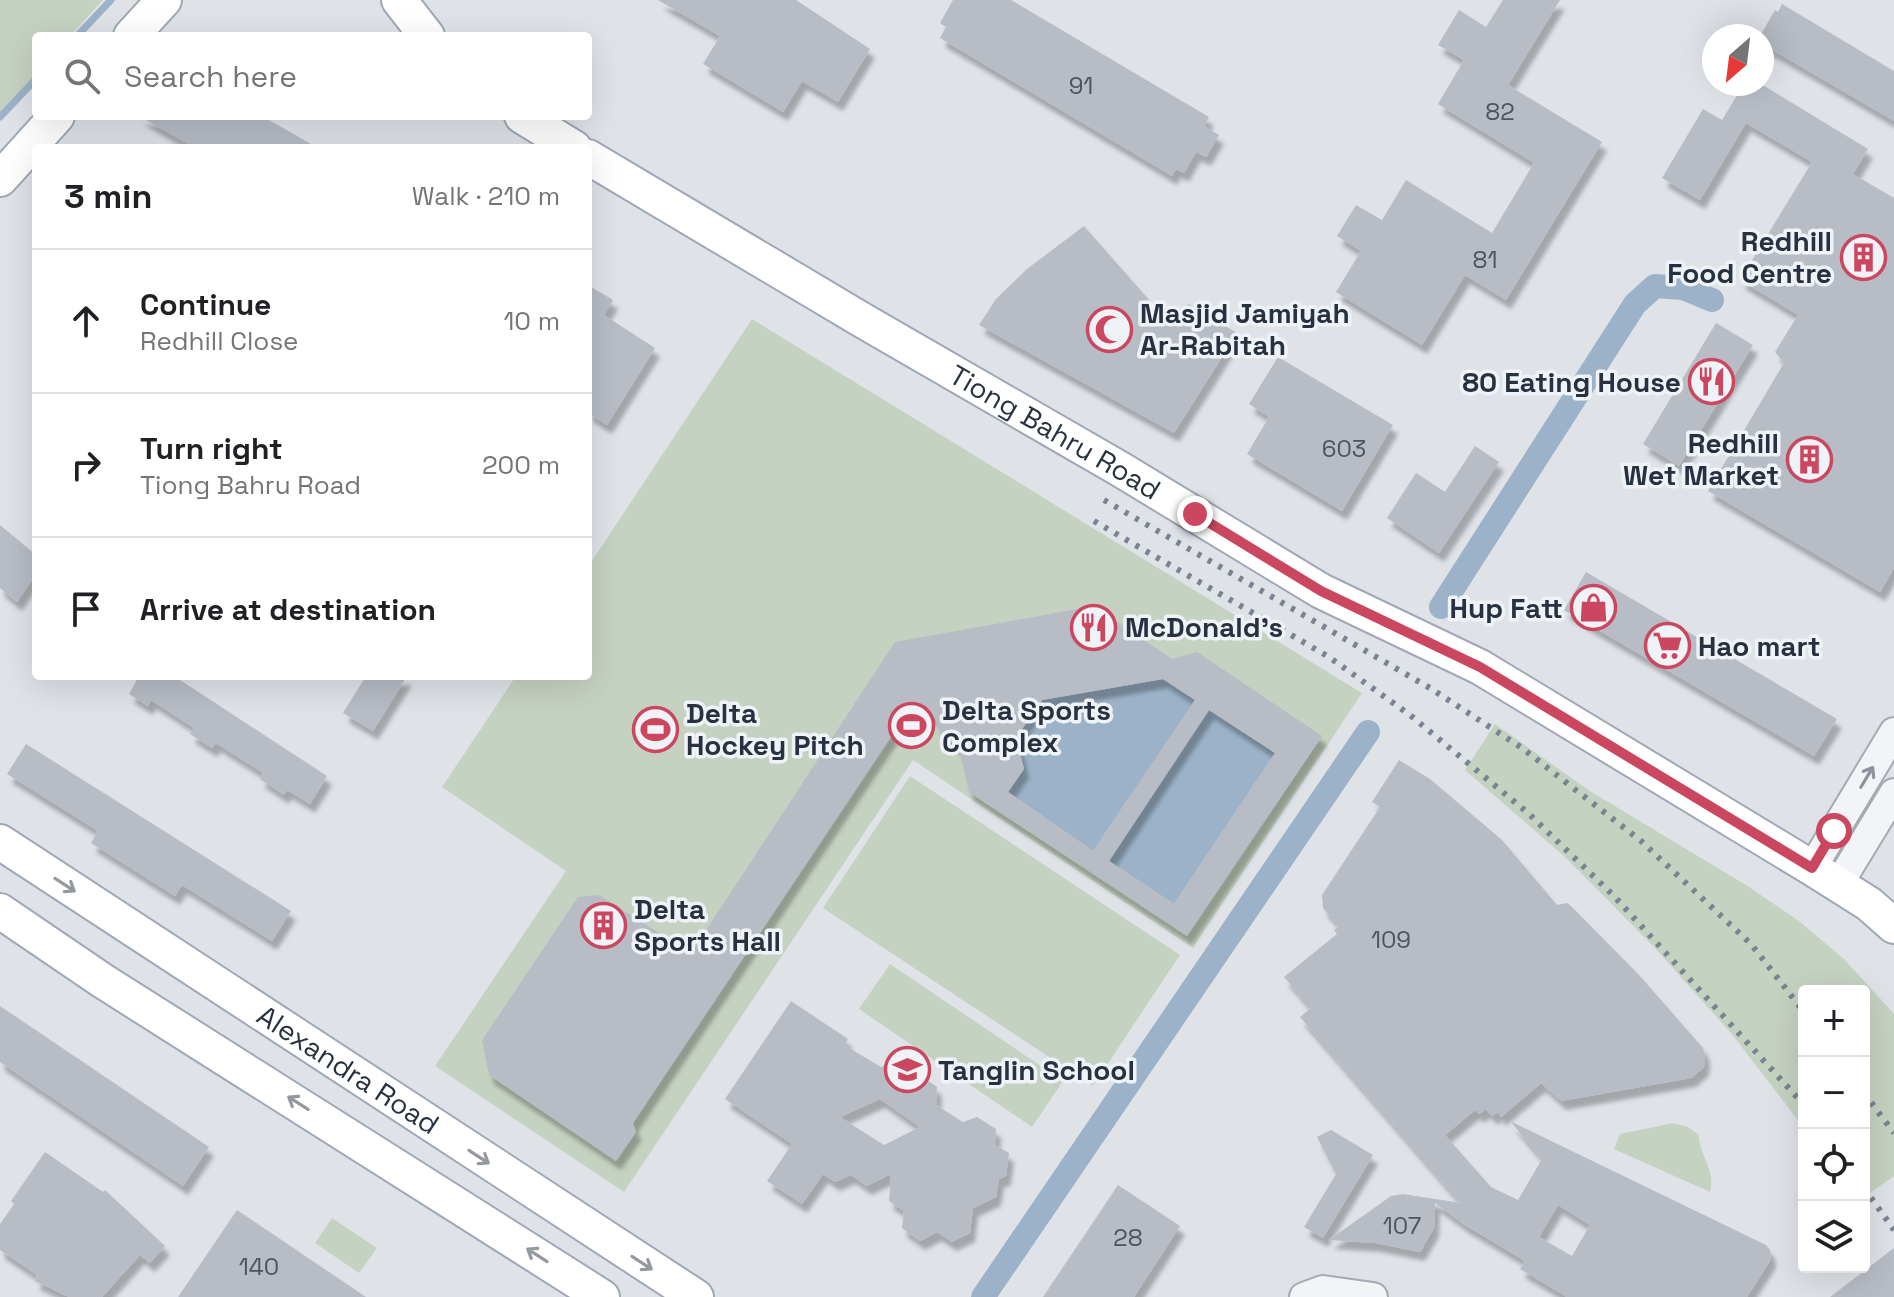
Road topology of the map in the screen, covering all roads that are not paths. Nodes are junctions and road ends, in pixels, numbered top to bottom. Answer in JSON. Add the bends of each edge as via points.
{"nodes":[{"id":1,"x":164,"y":0,"type":"edge"},
{"id":2,"x":399,"y":0,"type":"edge"},
{"id":3,"x":135,"y":32,"type":"edge"},
{"id":4,"x":424,"y":32,"type":"edge"},
{"id":5,"x":53,"y":120,"type":"edge"},
{"id":6,"x":528,"y":120,"type":"edge"},
{"id":7,"x":568,"y":144,"type":"edge"},
{"id":8,"x":592,"y":159,"type":"edge"},
{"id":9,"x":0,"y":179,"type":"edge"},
{"id":10,"x":1894,"y":732,"type":"edge"},
{"id":11,"x":1894,"y":793,"type":"edge"},
{"id":12,"x":0,"y":842,"type":"edge"},
{"id":13,"x":1825,"y":876,"type":"junction"},
{"id":14,"x":0,"y":911,"type":"edge"},
{"id":15,"x":1894,"y":926,"type":"edge"},
{"id":16,"x":602,"y":1297,"type":"edge"},
{"id":17,"x":696,"y":1297,"type":"edge"},
{"id":18,"x":1304,"y":1297,"type":"edge"},
{"id":19,"x":1373,"y":1297,"type":"edge"}],
"edges":[{"from":1,"to":3,"type":"main road"},
{"from":2,"to":4,"type":"main road"},
{"from":5,"to":9,"type":"main road"},
{"from":6,"to":7,"type":"main road"},
{"from":8,"to":13,"type":"main road","name":"Tiong Bahru Road","via":[[1321,591],[1480,667]]},
{"from":13,"to":10,"type":"street","one_way":true},
{"from":11,"to":13,"type":"street"},
{"from":12,"to":17,"type":"main road","name":"Alexandra Road","one_way":true},
{"from":13,"to":15,"type":"main road","name":"Tiong Bahru Road"},
{"from":16,"to":14,"type":"main road","name":"Alexandra Road","one_way":true},
{"from":18,"to":19,"type":"street","via":[[1323,1290]]}]}
